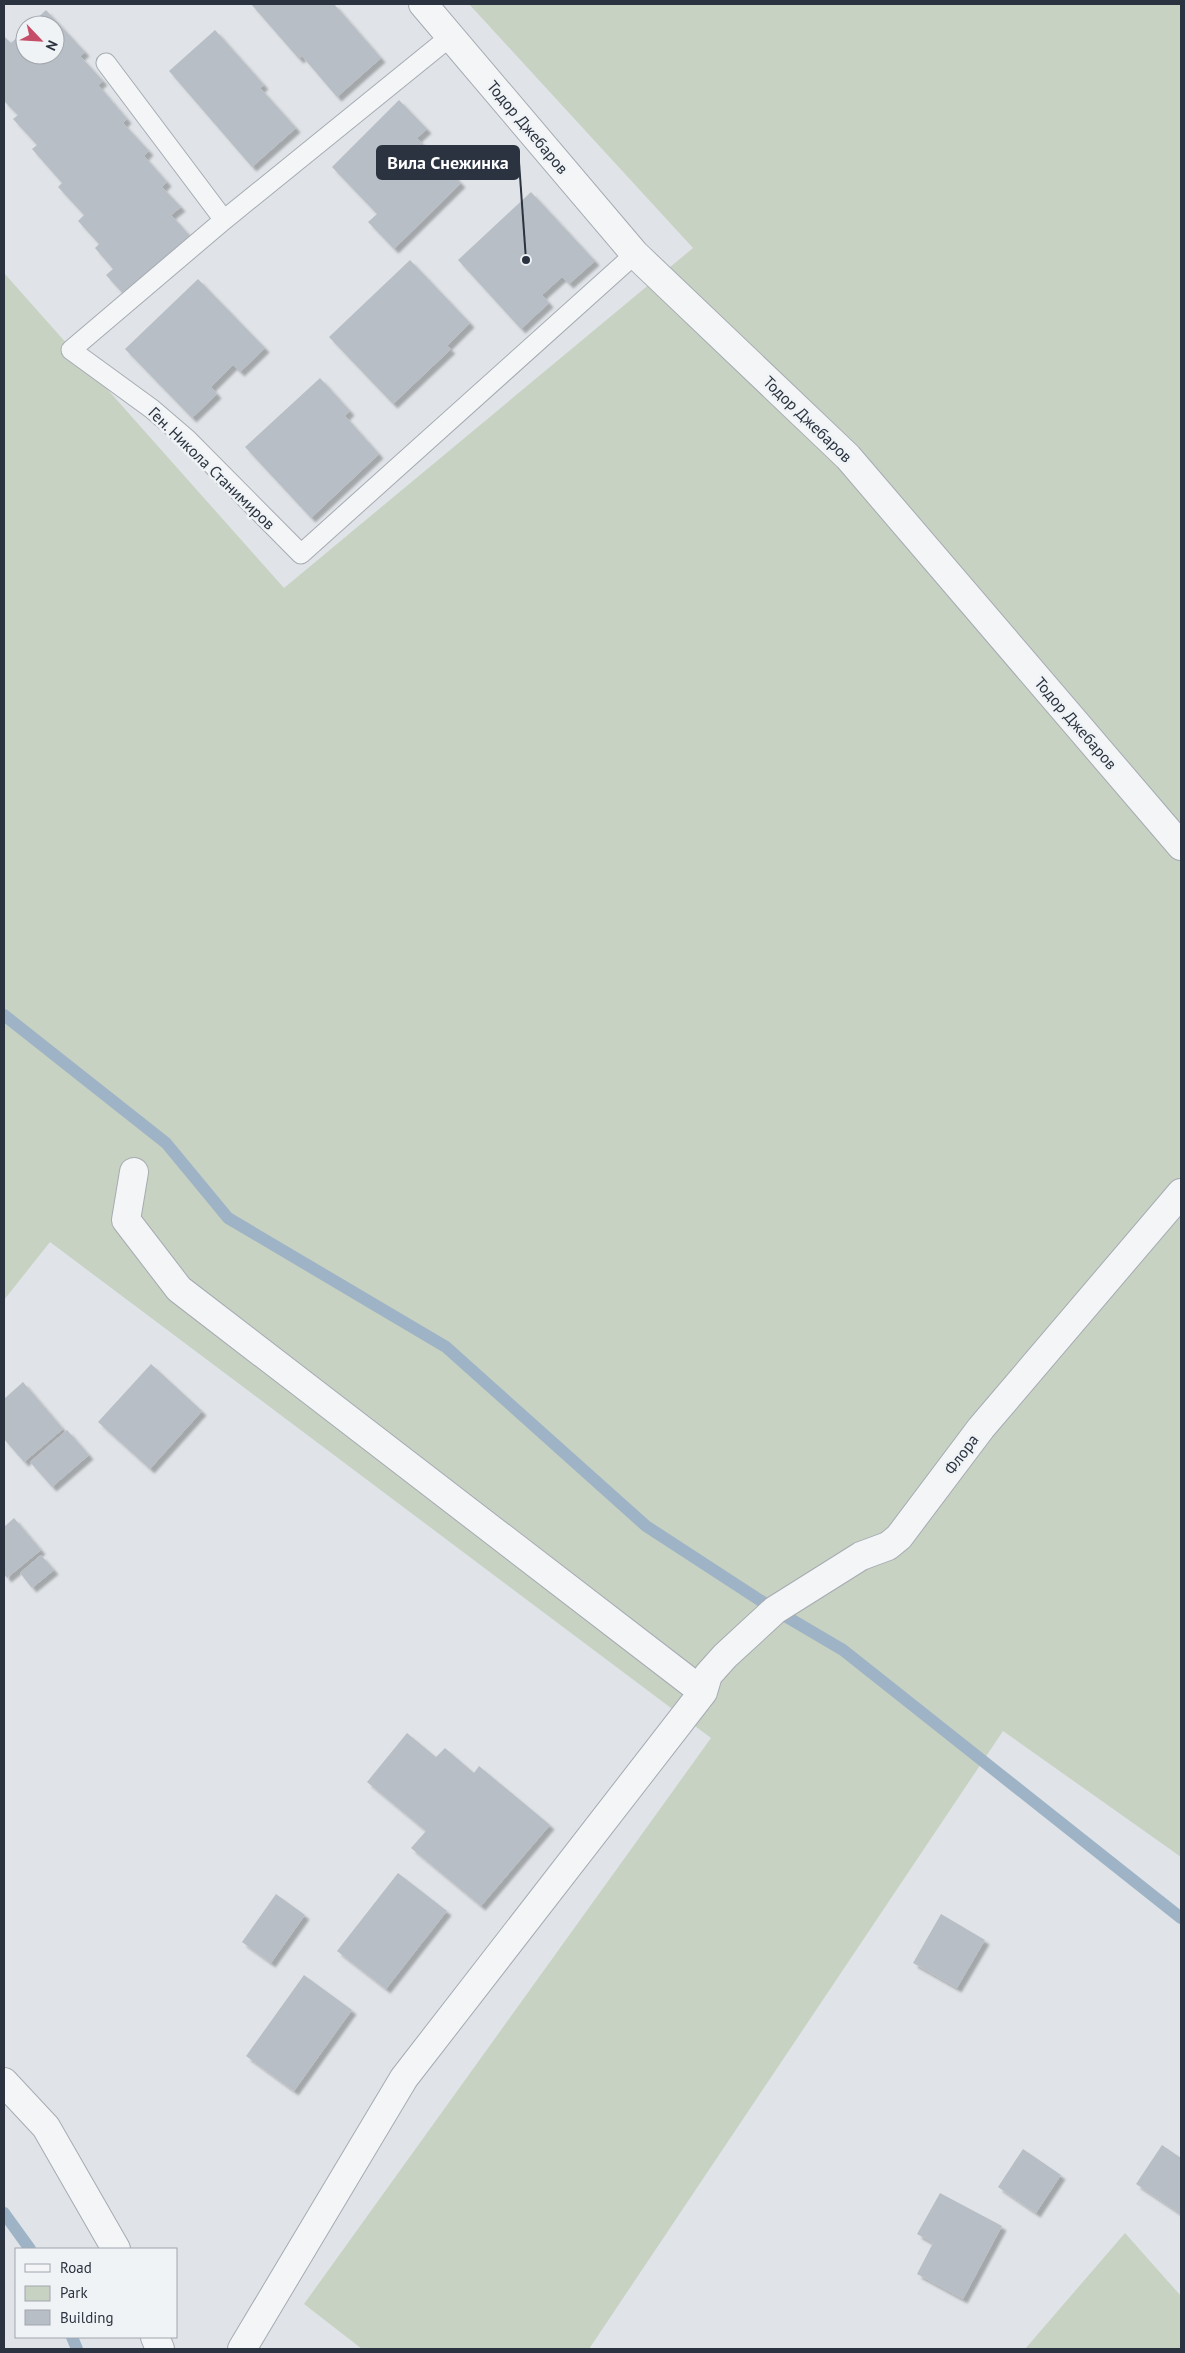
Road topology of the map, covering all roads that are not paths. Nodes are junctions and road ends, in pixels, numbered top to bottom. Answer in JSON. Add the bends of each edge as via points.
{"nodes":[{"id":1,"x":423,"y":4,"type":"edge"},
{"id":2,"x":451,"y":36,"type":"junction"},
{"id":3,"x":106,"y":63,"type":"dead end"},
{"id":4,"x":224,"y":220,"type":"junction"},
{"id":5,"x":635,"y":254,"type":"junction"},
{"id":6,"x":1181,"y":846,"type":"edge"},
{"id":7,"x":134,"y":1172,"type":"dead end"},
{"id":8,"x":1181,"y":1193,"type":"edge"},
{"id":9,"x":706,"y":1684,"type":"junction"},
{"id":10,"x":4,"y":2082,"type":"edge"},
{"id":11,"x":115,"y":2248,"type":"edge"},
{"id":12,"x":242,"y":2349,"type":"edge"}],
"edges":[{"from":1,"to":2,"type":"street","name":"Тодор Джебаров"},
{"from":2,"to":4,"type":"lane"},
{"from":2,"to":5,"type":"street","name":"Тодор Джебаров"},
{"from":3,"to":4,"type":"lane"},
{"from":4,"to":5,"type":"lane","name":"Ген. Никола Станимиров","via":[[71,350],[152,409],[187,440],[301,554]]},
{"from":5,"to":6,"type":"street","name":"Тодор Джебаров","via":[[848,457]]},
{"from":7,"to":9,"type":"street","via":[[126,1220],[179,1289]]},
{"from":8,"to":9,"type":"street","name":"Флора","via":[[981,1428],[899,1537],[888,1546],[853,1560],[775,1610],[725,1656]]},
{"from":9,"to":12,"type":"street","name":"Флора","via":[[404,2078]]},
{"from":10,"to":11,"type":"street","via":[[46,2127]]}]}
